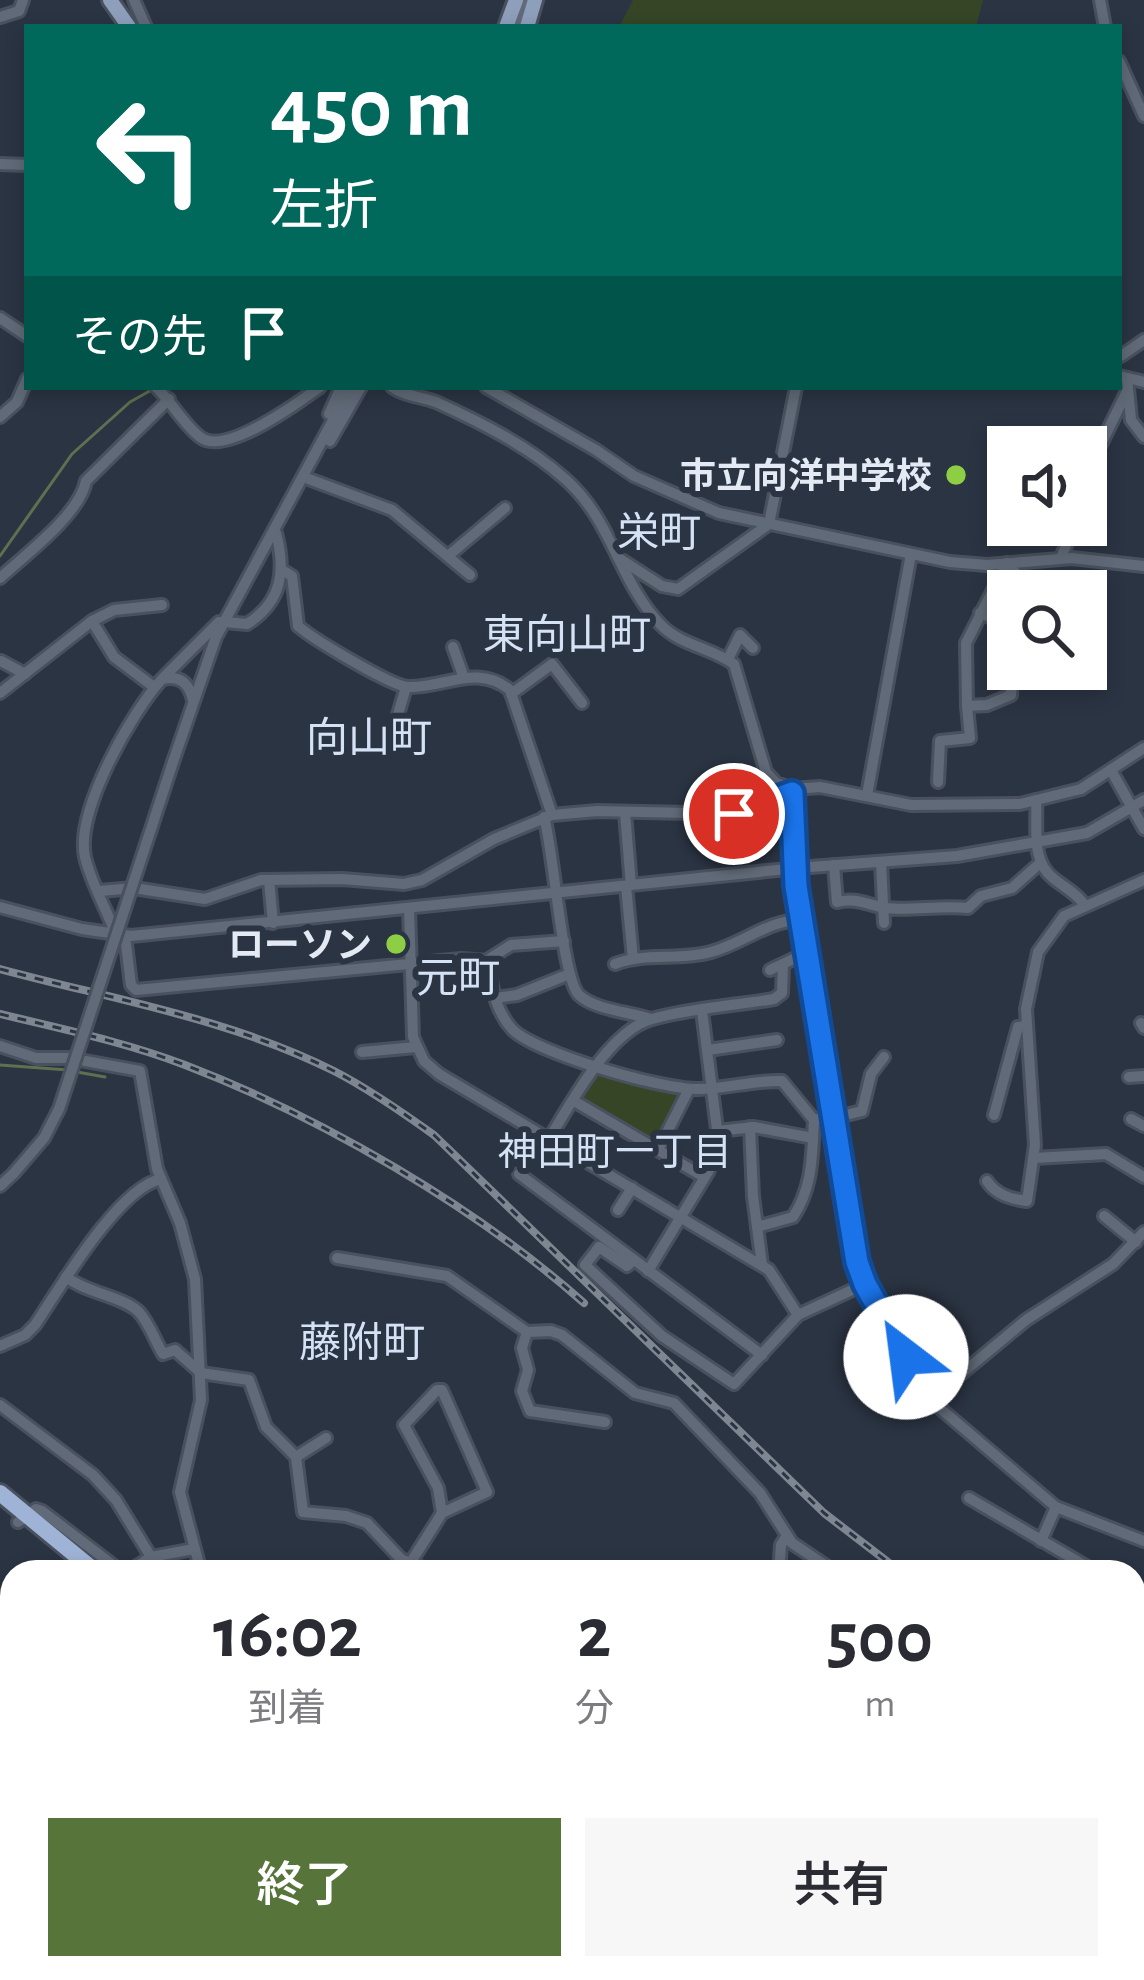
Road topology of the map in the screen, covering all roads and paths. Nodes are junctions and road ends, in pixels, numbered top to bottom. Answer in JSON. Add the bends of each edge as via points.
{"nodes":[{"id":1,"x":23,"y":0,"type":"edge"},
{"id":2,"x":1100,"y":0,"type":"edge"},
{"id":3,"x":0,"y":17,"type":"edge"},
{"id":4,"x":1100,"y":23,"type":"edge"},
{"id":5,"x":1122,"y":68,"type":"edge"},
{"id":6,"x":1144,"y":116,"type":"edge"},
{"id":7,"x":1144,"y":340,"type":"edge"},
{"id":8,"x":1123,"y":370,"type":"edge"},
{"id":9,"x":1144,"y":382,"type":"edge"},
{"id":10,"x":24,"y":386,"type":"edge"},
{"id":11,"x":315,"y":390,"type":"edge"},
{"id":12,"x":340,"y":390,"type":"edge"},
{"id":13,"x":349,"y":390,"type":"edge"},
{"id":14,"x":359,"y":390,"type":"edge"},
{"id":15,"x":399,"y":390,"type":"edge"},
{"id":16,"x":491,"y":390,"type":"edge"},
{"id":17,"x":795,"y":390,"type":"edge"},
{"id":18,"x":1116,"y":390,"type":"edge"},
{"id":19,"x":161,"y":392,"type":"edge"},
{"id":20,"x":0,"y":417,"type":"edge"},
{"id":21,"x":1103,"y":426,"type":"edge"},
{"id":22,"x":1144,"y":437,"type":"edge"},
{"id":23,"x":307,"y":478,"type":"junction"},
{"id":24,"x":289,"y":505,"type":"junction"},
{"id":25,"x":505,"y":508,"type":"dead end"},
{"id":26,"x":769,"y":524,"type":"junction"},
{"id":27,"x":276,"y":531,"type":"junction"},
{"id":28,"x":1066,"y":546,"type":"edge"},
{"id":29,"x":910,"y":554,"type":"junction"},
{"id":30,"x":448,"y":556,"type":"junction"},
{"id":31,"x":1061,"y":558,"type":"junction"},
{"id":32,"x":620,"y":559,"type":"junction"},
{"id":33,"x":1006,"y":563,"type":"junction"},
{"id":34,"x":1144,"y":566,"type":"edge"},
{"id":35,"x":282,"y":570,"type":"junction"},
{"id":36,"x":1013,"y":570,"type":"edge"},
{"id":37,"x":3,"y":575,"type":"edge"},
{"id":38,"x":470,"y":575,"type":"dead end"},
{"id":39,"x":162,"y":605,"type":"dead end"},
{"id":40,"x":232,"y":608,"type":"junction"},
{"id":41,"x":980,"y":613,"type":"junction"},
{"id":42,"x":987,"y":616,"type":"edge"},
{"id":43,"x":92,"y":621,"type":"junction"},
{"id":44,"x":225,"y":622,"type":"junction"},
{"id":45,"x":453,"y":647,"type":"dead end"},
{"id":46,"x":754,"y":648,"type":"dead end"},
{"id":47,"x":728,"y":659,"type":"junction"},
{"id":48,"x":1,"y":661,"type":"edge"},
{"id":49,"x":26,"y":674,"type":"junction"},
{"id":50,"x":464,"y":678,"type":"junction"},
{"id":51,"x":158,"y":683,"type":"junction"},
{"id":52,"x":406,"y":688,"type":"junction"},
{"id":53,"x":1011,"y":690,"type":"edge"},
{"id":54,"x":0,"y":693,"type":"edge"},
{"id":55,"x":512,"y":694,"type":"junction"},
{"id":56,"x":194,"y":702,"type":"junction"},
{"id":57,"x":582,"y":703,"type":"dead end"},
{"id":58,"x":968,"y":706,"type":"junction"},
{"id":59,"x":392,"y":735,"type":"dead end"},
{"id":60,"x":1144,"y":748,"type":"edge"},
{"id":61,"x":1112,"y":772,"type":"junction"},
{"id":62,"x":938,"y":782,"type":"dead end"},
{"id":63,"x":793,"y":791,"type":"junction"},
{"id":64,"x":867,"y":795,"type":"junction"},
{"id":65,"x":1036,"y":800,"type":"junction"},
{"id":66,"x":1139,"y":803,"type":"edge"},
{"id":67,"x":626,"y":812,"type":"junction"},
{"id":68,"x":548,"y":816,"type":"junction"},
{"id":69,"x":1144,"y":829,"type":"edge"},
{"id":70,"x":1038,"y":844,"type":"junction"},
{"id":71,"x":881,"y":863,"type":"junction"},
{"id":72,"x":1040,"y":864,"type":"junction"},
{"id":73,"x":834,"y":866,"type":"junction"},
{"id":74,"x":797,"y":868,"type":"junction"},
{"id":75,"x":269,"y":880,"type":"junction"},
{"id":76,"x":1144,"y":880,"type":"edge"},
{"id":77,"x":409,"y":883,"type":"junction"},
{"id":78,"x":628,"y":885,"type":"junction"},
{"id":79,"x":100,"y":891,"type":"junction"},
{"id":80,"x":559,"y":892,"type":"junction"},
{"id":81,"x":1084,"y":904,"type":"junction"},
{"id":82,"x":884,"y":907,"type":"junction"},
{"id":83,"x":0,"y":908,"type":"edge"},
{"id":84,"x":411,"y":909,"type":"junction"},
{"id":85,"x":801,"y":920,"type":"junction"},
{"id":86,"x":273,"y":922,"type":"junction"},
{"id":87,"x":884,"y":923,"type":"dead end"},
{"id":88,"x":121,"y":936,"type":"junction"},
{"id":89,"x":564,"y":941,"type":"junction"},
{"id":90,"x":806,"y":952,"type":"junction"},
{"id":91,"x":633,"y":959,"type":"junction"},
{"id":92,"x":489,"y":961,"type":"junction"},
{"id":93,"x":615,"y":964,"type":"dead end"},
{"id":94,"x":414,"y":966,"type":"junction"},
{"id":95,"x":567,"y":975,"type":"junction"},
{"id":96,"x":495,"y":998,"type":"junction"},
{"id":97,"x":702,"y":1011,"type":"junction"},
{"id":98,"x":651,"y":1019,"type":"junction"},
{"id":99,"x":1026,"y":1026,"type":"junction"},
{"id":100,"x":777,"y":1040,"type":"dead end"},
{"id":101,"x":0,"y":1046,"type":"edge"},
{"id":102,"x":416,"y":1047,"type":"junction"},
{"id":103,"x":708,"y":1050,"type":"junction"},
{"id":104,"x":362,"y":1052,"type":"dead end"},
{"id":105,"x":884,"y":1057,"type":"dead end"},
{"id":106,"x":598,"y":1065,"type":"junction"},
{"id":107,"x":1144,"y":1076,"type":"edge"},
{"id":108,"x":1130,"y":1077,"type":"dead end"},
{"id":109,"x":713,"y":1088,"type":"junction"},
{"id":110,"x":689,"y":1089,"type":"junction"},
{"id":111,"x":574,"y":1101,"type":"junction"},
{"id":112,"x":994,"y":1115,"type":"dead end"},
{"id":113,"x":834,"y":1117,"type":"junction"},
{"id":114,"x":1131,"y":1119,"type":"dead end"},
{"id":115,"x":814,"y":1120,"type":"junction"},
{"id":116,"x":1144,"y":1126,"type":"edge"},
{"id":117,"x":751,"y":1127,"type":"junction"},
{"id":118,"x":718,"y":1131,"type":"junction"},
{"id":119,"x":813,"y":1138,"type":"junction"},
{"id":120,"x":549,"y":1139,"type":"junction"},
{"id":121,"x":658,"y":1150,"type":"junction"},
{"id":122,"x":1034,"y":1158,"type":"junction"},
{"id":123,"x":519,"y":1174,"type":"dead end"},
{"id":124,"x":1144,"y":1177,"type":"edge"},
{"id":125,"x":704,"y":1178,"type":"junction"},
{"id":126,"x":161,"y":1179,"type":"junction"},
{"id":127,"x":987,"y":1181,"type":"dead end"},
{"id":128,"x":0,"y":1186,"type":"edge"},
{"id":129,"x":632,"y":1188,"type":"junction"},
{"id":130,"x":618,"y":1210,"type":"dead end"},
{"id":131,"x":681,"y":1216,"type":"junction"},
{"id":132,"x":1104,"y":1216,"type":"dead end"},
{"id":133,"x":757,"y":1227,"type":"junction"},
{"id":134,"x":1140,"y":1237,"type":"edge"},
{"id":135,"x":337,"y":1258,"type":"dead end"},
{"id":136,"x":634,"y":1260,"type":"junction"},
{"id":137,"x":762,"y":1265,"type":"junction"},
{"id":138,"x":648,"y":1271,"type":"junction"},
{"id":139,"x":66,"y":1277,"type":"junction"},
{"id":140,"x":865,"y":1284,"type":"junction"},
{"id":141,"x":798,"y":1315,"type":"junction"},
{"id":142,"x":527,"y":1332,"type":"junction"},
{"id":143,"x":0,"y":1346,"type":"edge"},
{"id":144,"x":762,"y":1355,"type":"junction"},
{"id":145,"x":201,"y":1373,"type":"junction"},
{"id":146,"x":932,"y":1400,"type":"junction"},
{"id":147,"x":0,"y":1405,"type":"edge"},
{"id":148,"x":605,"y":1422,"type":"dead end"},
{"id":149,"x":326,"y":1438,"type":"dead end"},
{"id":150,"x":296,"y":1457,"type":"junction"},
{"id":151,"x":0,"y":1493,"type":"edge"},
{"id":152,"x":969,"y":1498,"type":"dead end"},
{"id":153,"x":0,"y":1507,"type":"edge"},
{"id":154,"x":1056,"y":1508,"type":"junction"},
{"id":155,"x":442,"y":1513,"type":"junction"},
{"id":156,"x":22,"y":1519,"type":"junction"},
{"id":157,"x":786,"y":1537,"type":"junction"},
{"id":158,"x":1040,"y":1541,"type":"junction"},
{"id":159,"x":1144,"y":1541,"type":"edge"},
{"id":160,"x":194,"y":1549,"type":"junction"},
{"id":161,"x":151,"y":1557,"type":"junction"},
{"id":162,"x":65,"y":1560,"type":"edge"},
{"id":163,"x":79,"y":1560,"type":"edge"},
{"id":164,"x":109,"y":1560,"type":"edge"},
{"id":165,"x":146,"y":1560,"type":"edge"},
{"id":166,"x":197,"y":1560,"type":"edge"},
{"id":167,"x":404,"y":1560,"type":"edge"},
{"id":168,"x":412,"y":1560,"type":"edge"},
{"id":169,"x":780,"y":1560,"type":"edge"},
{"id":170,"x":814,"y":1560,"type":"edge"},
{"id":171,"x":1074,"y":1560,"type":"edge"}],
"edges":[{"from":1,"to":3,"type":"street","via":[[19,11]]},
{"from":2,"to":4,"type":"street"},
{"from":5,"to":6,"type":"street"},
{"from":7,"to":8,"type":"street"},
{"from":8,"to":9,"type":"street"},
{"from":8,"to":22,"type":"street","via":[[1131,420]]},
{"from":10,"to":20,"type":"street"},
{"from":11,"to":19,"type":"street","via":[[258,427],[213,442],[200,438]]},
{"from":12,"to":24,"type":"street"},
{"from":13,"to":24,"type":"street"},
{"from":14,"to":23,"type":"street"},
{"from":15,"to":32,"type":"street","via":[[554,469],[596,510]]},
{"from":16,"to":26,"type":"street","via":[[658,488]]},
{"from":17,"to":26,"type":"street"},
{"from":18,"to":21,"type":"street"},
{"from":19,"to":37,"type":"street","via":[[86,481],[71,511]]},
{"from":23,"to":24,"type":"street"},
{"from":23,"to":30,"type":"street","via":[[392,510]]},
{"from":24,"to":27,"type":"street"},
{"from":25,"to":30,"type":"street"},
{"from":26,"to":29,"type":"street"},
{"from":26,"to":32,"type":"street","via":[[677,589]]},
{"from":27,"to":35,"type":"street"},
{"from":27,"to":40,"type":"street"},
{"from":28,"to":31,"type":"street"},
{"from":29,"to":33,"type":"street"},
{"from":29,"to":64,"type":"street"},
{"from":30,"to":38,"type":"street"},
{"from":31,"to":33,"type":"street"},
{"from":31,"to":34,"type":"street"},
{"from":32,"to":47,"type":"street","via":[[667,631]]},
{"from":33,"to":36,"type":"street"},
{"from":33,"to":41,"type":"street"},
{"from":35,"to":44,"type":"street","via":[[266,611],[247,624]]},
{"from":35,"to":52,"type":"street","via":[[292,576],[303,631]]},
{"from":39,"to":43,"type":"street"},
{"from":40,"to":44,"type":"street"},
{"from":40,"to":51,"type":"street"},
{"from":41,"to":42,"type":"street"},
{"from":41,"to":58,"type":"street","via":[[966,643]]},
{"from":43,"to":49,"type":"street"},
{"from":43,"to":51,"type":"street","via":[[113,656]]},
{"from":44,"to":56,"type":"street"},
{"from":45,"to":50,"type":"street"},
{"from":46,"to":47,"type":"street","via":[[740,635]]},
{"from":47,"to":63,"type":"street","via":[[766,772]]},
{"from":48,"to":49,"type":"street"},
{"from":49,"to":54,"type":"street"},
{"from":50,"to":52,"type":"street"},
{"from":50,"to":55,"type":"street","via":[[493,679]]},
{"from":51,"to":56,"type":"street","via":[[184,681]]},
{"from":51,"to":79,"type":"street","via":[[128,728],[86,825],[86,857]]},
{"from":52,"to":59,"type":"street"},
{"from":53,"to":58,"type":"street"},
{"from":55,"to":57,"type":"street","via":[[552,664]]},
{"from":55,"to":68,"type":"street"},
{"from":56,"to":128,"type":"street","bridge":true,"via":[[59,1109]]},
{"from":58,"to":62,"type":"street","via":[[970,738],[940,741]]},
{"from":60,"to":61,"type":"street"},
{"from":61,"to":65,"type":"street"},
{"from":61,"to":66,"type":"street"},
{"from":63,"to":64,"type":"street"},
{"from":63,"to":67,"type":"street","via":[[734,814]]},
{"from":63,"to":74,"type":"street"},
{"from":64,"to":65,"type":"street","via":[[911,806]]},
{"from":65,"to":70,"type":"street"},
{"from":66,"to":69,"type":"street"},
{"from":66,"to":70,"type":"street","via":[[1087,833]]},
{"from":67,"to":68,"type":"street"},
{"from":67,"to":78,"type":"street"},
{"from":68,"to":77,"type":"street"},
{"from":68,"to":80,"type":"street"},
{"from":70,"to":71,"type":"street"},
{"from":70,"to":72,"type":"street"},
{"from":71,"to":73,"type":"street"},
{"from":71,"to":82,"type":"street"},
{"from":72,"to":81,"type":"street"},
{"from":72,"to":82,"type":"street","via":[[968,908]]},
{"from":73,"to":74,"type":"street"},
{"from":73,"to":82,"type":"street","via":[[837,902]]},
{"from":74,"to":78,"type":"street"},
{"from":74,"to":85,"type":"street"},
{"from":75,"to":77,"type":"street"},
{"from":75,"to":79,"type":"street","via":[[205,898]]},
{"from":75,"to":86,"type":"street"},
{"from":76,"to":81,"type":"street"},
{"from":77,"to":84,"type":"street"},
{"from":78,"to":80,"type":"street"},
{"from":78,"to":91,"type":"street"},
{"from":79,"to":88,"type":"street"},
{"from":80,"to":84,"type":"street"},
{"from":80,"to":89,"type":"street"},
{"from":81,"to":99,"type":"street","via":[[1064,916],[1038,952]]},
{"from":82,"to":87,"type":"street"},
{"from":83,"to":88,"type":"street"},
{"from":84,"to":86,"type":"street"},
{"from":84,"to":94,"type":"street"},
{"from":85,"to":90,"type":"street"},
{"from":85,"to":91,"type":"street","via":[[710,952]]},
{"from":86,"to":88,"type":"street"},
{"from":88,"to":94,"type":"street","via":[[136,990]]},
{"from":89,"to":92,"type":"street","via":[[511,945]]},
{"from":89,"to":95,"type":"street"},
{"from":90,"to":97,"type":"street","via":[[776,968],[782,993],[774,999]]},
{"from":90,"to":113,"type":"street"},
{"from":91,"to":93,"type":"street"},
{"from":92,"to":94,"type":"street"},
{"from":92,"to":96,"type":"street"},
{"from":94,"to":102,"type":"street"},
{"from":95,"to":96,"type":"street"},
{"from":95,"to":98,"type":"street","via":[[585,999]]},
{"from":96,"to":106,"type":"street","via":[[526,1042]]},
{"from":97,"to":98,"type":"street"},
{"from":97,"to":103,"type":"street"},
{"from":98,"to":106,"type":"street"},
{"from":99,"to":112,"type":"street","via":[[1018,1027]]},
{"from":99,"to":122,"type":"street"},
{"from":100,"to":103,"type":"street"},
{"from":101,"to":126,"type":"street","via":[[140,1071]]},
{"from":102,"to":104,"type":"street"},
{"from":102,"to":120,"type":"street","via":[[439,1074]]},
{"from":103,"to":109,"type":"street"},
{"from":105,"to":113,"type":"street","via":[[863,1109]]},
{"from":106,"to":110,"type":"street"},
{"from":106,"to":111,"type":"street"},
{"from":107,"to":108,"type":"street"},
{"from":109,"to":110,"type":"street"},
{"from":109,"to":115,"type":"street","via":[[785,1082]]},
{"from":109,"to":118,"type":"street"},
{"from":110,"to":121,"type":"street"},
{"from":111,"to":120,"type":"street"},
{"from":111,"to":121,"type":"street"},
{"from":113,"to":115,"type":"street"},
{"from":113,"to":140,"type":"street"},
{"from":114,"to":116,"type":"street"},
{"from":115,"to":119,"type":"street"},
{"from":117,"to":118,"type":"street"},
{"from":117,"to":119,"type":"street"},
{"from":117,"to":133,"type":"street"},
{"from":118,"to":125,"type":"street"},
{"from":119,"to":133,"type":"street","via":[[809,1182],[795,1214]]},
{"from":120,"to":129,"type":"street"},
{"from":121,"to":125,"type":"street"},
{"from":122,"to":124,"type":"street","via":[[1106,1154]]},
{"from":122,"to":127,"type":"street","via":[[1027,1201]]},
{"from":123,"to":136,"type":"street"},
{"from":125,"to":131,"type":"street"},
{"from":126,"to":139,"type":"street","via":[[128,1200]]},
{"from":126,"to":145,"type":"street","via":[[196,1279]]},
{"from":129,"to":130,"type":"street"},
{"from":129,"to":131,"type":"street"},
{"from":131,"to":137,"type":"street"},
{"from":131,"to":138,"type":"street"},
{"from":132,"to":134,"type":"street"},
{"from":133,"to":137,"type":"street"},
{"from":134,"to":146,"type":"street"},
{"from":135,"to":142,"type":"street","via":[[447,1276]]},
{"from":136,"to":138,"type":"street"},
{"from":136,"to":144,"type":"street","via":[[627,1266],[599,1246],[585,1265],[727,1382]]},
{"from":137,"to":141,"type":"street"},
{"from":138,"to":144,"type":"street"},
{"from":139,"to":143,"type":"street","via":[[35,1325]]},
{"from":139,"to":145,"type":"street","via":[[132,1306],[163,1354],[176,1350]]},
{"from":140,"to":141,"type":"street"},
{"from":140,"to":146,"type":"street"},
{"from":141,"to":144,"type":"street"},
{"from":142,"to":148,"type":"street","via":[[527,1408]]},
{"from":142,"to":157,"type":"street","via":[[556,1331],[635,1393],[674,1403],[760,1493]]},
{"from":145,"to":150,"type":"street","via":[[252,1382],[266,1427]]},
{"from":145,"to":160,"type":"street","via":[[181,1492]]},
{"from":146,"to":154,"type":"street"},
{"from":147,"to":161,"type":"street","via":[[93,1475]]},
{"from":149,"to":150,"type":"street"},
{"from":150,"to":167,"type":"street","via":[[303,1512],[367,1523]]},
{"from":151,"to":156,"type":"highway"},
{"from":152,"to":158,"type":"street"},
{"from":153,"to":156,"type":"highway"},
{"from":154,"to":158,"type":"street"},
{"from":154,"to":159,"type":"street"},
{"from":155,"to":155,"type":"street","via":[[488,1492],[450,1401],[437,1390],[404,1424],[438,1488]]},
{"from":155,"to":168,"type":"street"},
{"from":156,"to":162,"type":"highway"},
{"from":156,"to":163,"type":"highway"},
{"from":156,"to":164,"type":"street","via":[[42,1511]]},
{"from":157,"to":169,"type":"street"},
{"from":157,"to":170,"type":"street"},
{"from":158,"to":171,"type":"street"},
{"from":160,"to":161,"type":"street"},
{"from":160,"to":166,"type":"street"},
{"from":161,"to":165,"type":"street"}]}
